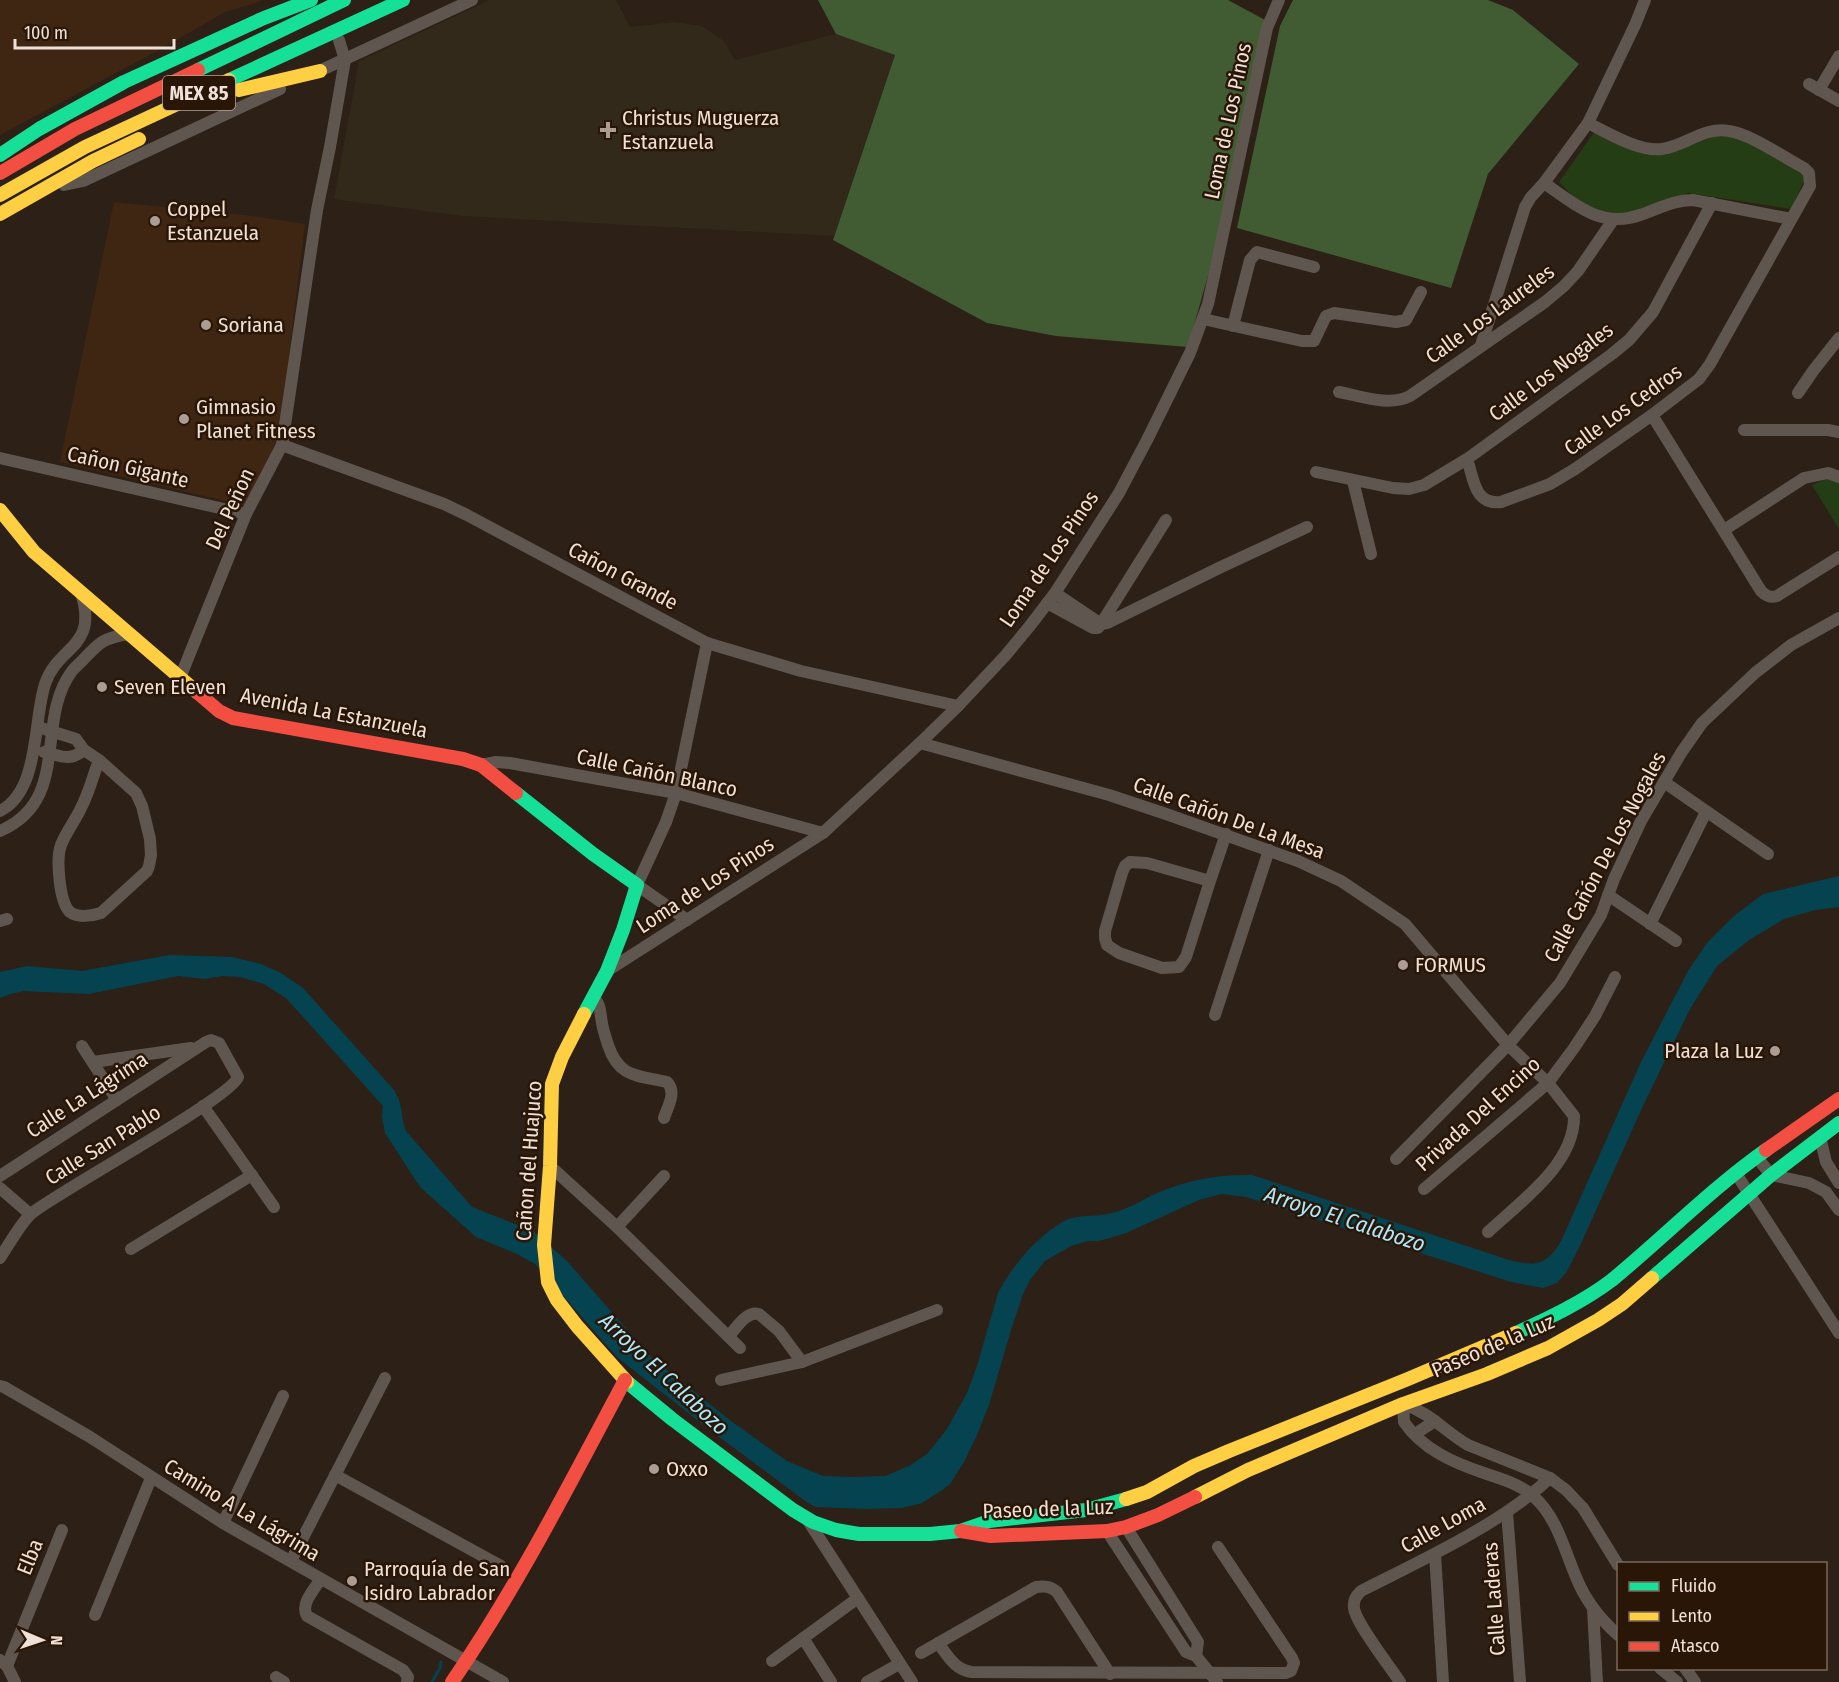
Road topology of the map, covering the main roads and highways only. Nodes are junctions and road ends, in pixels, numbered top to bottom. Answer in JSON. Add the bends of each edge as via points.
{"nodes":[{"id":1,"x":311,"y":0,"type":"edge"},
{"id":2,"x":344,"y":0,"type":"edge"},
{"id":3,"x":404,"y":0,"type":"edge"},
{"id":4,"x":380,"y":10,"type":"junction"},
{"id":5,"x":320,"y":71,"type":"road end"},
{"id":6,"x":239,"y":90,"type":"junction"},
{"id":7,"x":194,"y":111,"type":"dead end"},
{"id":8,"x":39,"y":129,"type":"junction"},
{"id":9,"x":154,"y":131,"type":"dead end"},
{"id":10,"x":0,"y":142,"type":"edge"},
{"id":11,"x":0,"y":155,"type":"edge"},
{"id":12,"x":0,"y":173,"type":"edge"},
{"id":13,"x":0,"y":195,"type":"edge"},
{"id":14,"x":0,"y":214,"type":"edge"},
{"id":15,"x":0,"y":510,"type":"edge"},
{"id":16,"x":637,"y":885,"type":"joint"},
{"id":17,"x":1839,"y":1099,"type":"edge"},
{"id":18,"x":1839,"y":1123,"type":"edge"},
{"id":19,"x":1631,"y":1261,"type":"junction"},
{"id":20,"x":1648,"y":1282,"type":"junction"},
{"id":21,"x":1487,"y":1346,"type":"junction"},
{"id":22,"x":625,"y":1380,"type":"junction"},
{"id":23,"x":1403,"y":1404,"type":"junction"},
{"id":24,"x":1264,"y":1436,"type":"junction"},
{"id":25,"x":960,"y":1531,"type":"junction"},
{"id":26,"x":452,"y":1682,"type":"edge"}],
"edges":[{"from":1,"to":8,"type":"main road","via":[[124,82]]},
{"from":2,"to":12,"type":"main road","number":"MEX 85","via":[[75,129]]},
{"from":3,"to":4,"type":"main road","number":"MEX 85"},
{"from":4,"to":6,"type":"main road","via":[[339,40]]},
{"from":4,"to":13,"type":"main road","number":"MEX 85","via":[[85,147]]},
{"from":5,"to":6,"type":"main road"},
{"from":6,"to":7,"type":"main road"},
{"from":8,"to":10,"type":"main road"},
{"from":8,"to":11,"type":"main road"},
{"from":9,"to":14,"type":"main road"},
{"from":15,"to":16,"type":"main road","name":"Avenida La Estanzuela","via":[[34,552],[219,711],[261,724],[434,753],[481,765]]},
{"from":16,"to":22,"type":"main road","name":"Cañon del Huajuco","via":[[607,971],[552,1084],[544,1245],[548,1282],[557,1300]]},
{"from":17,"to":19,"type":"main road","name":"Paseo de la Luz","via":[[1735,1172]]},
{"from":18,"to":20,"type":"main road","name":"Paseo de la Luz","via":[[1771,1175]]},
{"from":19,"to":20,"type":"main road"},
{"from":19,"to":21,"type":"main road","name":"Paseo de la Luz","via":[[1610,1281],[1563,1311]]},
{"from":20,"to":23,"type":"main road","name":"Paseo de la Luz","via":[[1598,1320],[1548,1348]]},
{"from":21,"to":23,"type":"main road","via":[[1464,1364],[1406,1392]]},
{"from":21,"to":24,"type":"main road","name":"Paseo de la Luz"},
{"from":22,"to":25,"type":"main road","name":"Cañon del Huajuco","via":[[806,1518],[859,1534]]},
{"from":22,"to":26,"type":"main road","via":[[515,1585]]},
{"from":23,"to":24,"type":"main road","via":[[1376,1404],[1310,1428]]},
{"from":23,"to":25,"type":"main road","name":"Paseo de la Luz","via":[[1126,1527],[991,1536]]},
{"from":24,"to":25,"type":"main road","name":"Paseo de la Luz","via":[[1128,1499],[1086,1510],[989,1521]]}]}
